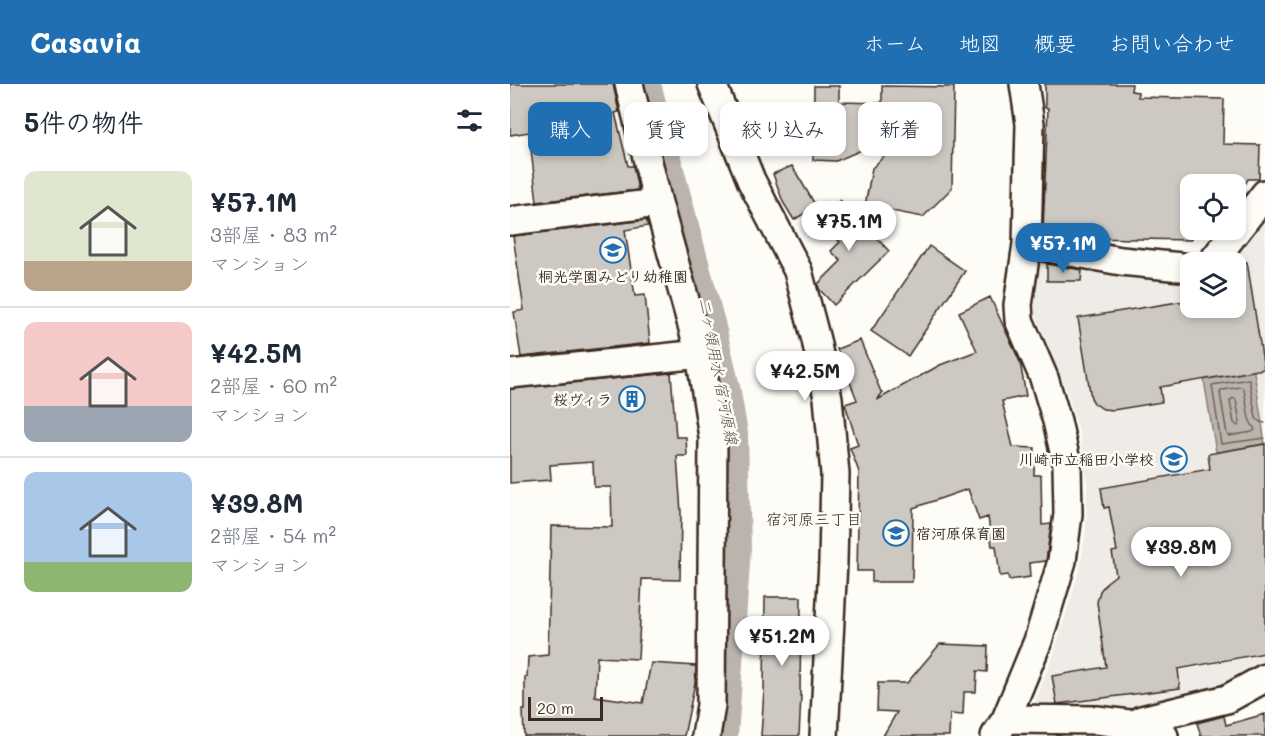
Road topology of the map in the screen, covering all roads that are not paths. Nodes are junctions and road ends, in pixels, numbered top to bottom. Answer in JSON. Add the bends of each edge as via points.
{"nodes":[{"id":1,"x":629,"y":84,"type":"edge"},
{"id":2,"x":712,"y":84,"type":"edge"},
{"id":3,"x":1024,"y":84,"type":"edge"},
{"id":4,"x":1265,"y":194,"type":"edge"},
{"id":5,"x":658,"y":203,"type":"junction"},
{"id":6,"x":510,"y":220,"type":"edge"},
{"id":7,"x":1027,"y":244,"type":"junction"},
{"id":8,"x":1220,"y":252,"type":"edge"},
{"id":9,"x":1180,"y":267,"type":"edge"},
{"id":10,"x":700,"y":354,"type":"junction"},
{"id":11,"x":510,"y":374,"type":"edge"},
{"id":12,"x":1265,"y":678,"type":"edge"},
{"id":13,"x":1137,"y":724,"type":"junction"},
{"id":14,"x":1000,"y":728,"type":"edge"},
{"id":15,"x":706,"y":736,"type":"edge"},
{"id":16,"x":824,"y":736,"type":"edge"},
{"id":17,"x":1164,"y":736,"type":"edge"}],
"edges":[{"from":1,"to":5,"type":"street"},
{"from":2,"to":16,"type":"street","via":[[751,180],[798,271],[828,398],[835,474]]},
{"from":3,"to":7,"type":"street","via":[[1030,124]]},
{"from":4,"to":8,"type":"street"},
{"from":5,"to":6,"type":"street"},
{"from":5,"to":10,"type":"street"},
{"from":7,"to":9,"type":"street"},
{"from":7,"to":14,"type":"street","via":[[1019,320],[1057,421],[1066,465],[1068,514],[1062,561],[1051,602]]},
{"from":10,"to":11,"type":"street"},
{"from":10,"to":15,"type":"street","via":[[713,437],[714,497],[711,705]]},
{"from":12,"to":13,"type":"street","via":[[1227,699]]},
{"from":13,"to":14,"type":"street","via":[[1097,720]]},
{"from":13,"to":17,"type":"street"}]}
